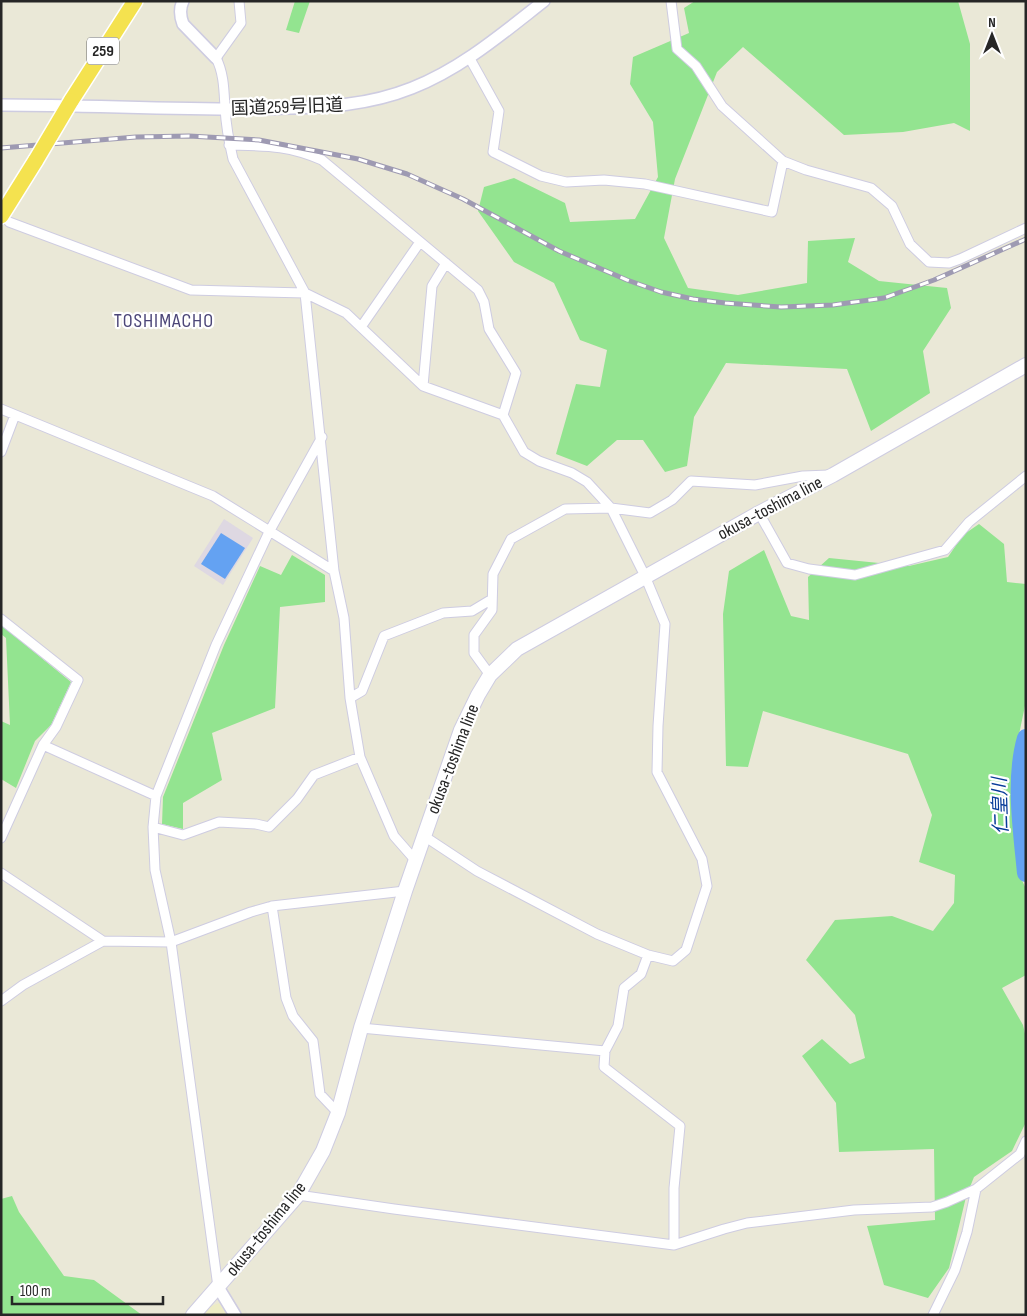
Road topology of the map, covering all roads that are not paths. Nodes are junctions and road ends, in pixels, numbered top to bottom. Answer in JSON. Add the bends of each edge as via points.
{"nodes":[{"id":1,"x":135,"y":1,"type":"edge"},
{"id":2,"x":183,"y":1,"type":"edge"},
{"id":3,"x":239,"y":1,"type":"edge"},
{"id":4,"x":544,"y":1,"type":"edge"},
{"id":5,"x":671,"y":1,"type":"edge"},
{"id":6,"x":469,"y":57,"type":"junction"},
{"id":7,"x":216,"y":58,"type":"junction"},
{"id":8,"x":1,"y":104,"type":"edge"},
{"id":9,"x":225,"y":109,"type":"junction"},
{"id":10,"x":230,"y":145,"type":"junction"},
{"id":11,"x":783,"y":161,"type":"junction"},
{"id":12,"x":5,"y":219,"type":"edge"},
{"id":13,"x":1026,"y":228,"type":"edge"},
{"id":14,"x":420,"y":242,"type":"junction"},
{"id":15,"x":446,"y":263,"type":"junction"},
{"id":16,"x":305,"y":293,"type":"junction"},
{"id":17,"x":361,"y":327,"type":"junction"},
{"id":18,"x":1026,"y":366,"type":"edge"},
{"id":19,"x":423,"y":386,"type":"junction"},
{"id":20,"x":1,"y":408,"type":"edge"},
{"id":21,"x":16,"y":414,"type":"junction"},
{"id":22,"x":503,"y":415,"type":"junction"},
{"id":23,"x":322,"y":438,"type":"junction"},
{"id":24,"x":1,"y":452,"type":"edge"},
{"id":25,"x":833,"y":475,"type":"junction"},
{"id":26,"x":1026,"y":476,"type":"edge"},
{"id":27,"x":612,"y":508,"type":"junction"},
{"id":28,"x":760,"y":513,"type":"junction"},
{"id":29,"x":269,"y":532,"type":"junction"},
{"id":30,"x":334,"y":571,"type":"junction"},
{"id":31,"x":645,"y":576,"type":"junction"},
{"id":32,"x":492,"y":599,"type":"junction"},
{"id":33,"x":1,"y":619,"type":"edge"},
{"id":34,"x":490,"y":675,"type":"junction"},
{"id":35,"x":350,"y":698,"type":"junction"},
{"id":36,"x":43,"y":746,"type":"junction"},
{"id":37,"x":360,"y":757,"type":"junction"},
{"id":38,"x":156,"y":796,"type":"junction"},
{"id":39,"x":153,"y":827,"type":"junction"},
{"id":40,"x":424,"y":836,"type":"junction"},
{"id":41,"x":1,"y":838,"type":"edge"},
{"id":42,"x":415,"y":860,"type":"junction"},
{"id":43,"x":1,"y":873,"type":"edge"},
{"id":44,"x":405,"y":891,"type":"junction"},
{"id":45,"x":272,"y":906,"type":"junction"},
{"id":46,"x":103,"y":940,"type":"junction"},
{"id":47,"x":171,"y":942,"type":"junction"},
{"id":48,"x":648,"y":955,"type":"junction"},
{"id":49,"x":1,"y":1001,"type":"edge"},
{"id":50,"x":361,"y":1028,"type":"junction"},
{"id":51,"x":604,"y":1051,"type":"junction"},
{"id":52,"x":338,"y":1114,"type":"junction"},
{"id":53,"x":1026,"y":1141,"type":"edge"},
{"id":54,"x":976,"y":1189,"type":"junction"},
{"id":55,"x":298,"y":1195,"type":"junction"},
{"id":56,"x":674,"y":1245,"type":"junction"},
{"id":57,"x":218,"y":1287,"type":"junction"},
{"id":58,"x":193,"y":1315,"type":"edge"},
{"id":59,"x":235,"y":1315,"type":"edge"},
{"id":60,"x":933,"y":1315,"type":"edge"}],
"edges":[{"from":1,"to":12,"type":"highway","number":"259","bridge":true,"via":[[70,101]]},
{"from":2,"to":7,"type":"street","via":[[180,8],[183,24]]},
{"from":3,"to":7,"type":"street","via":[[241,23]]},
{"from":4,"to":6,"type":"street","name":"国道259号旧道"},
{"from":5,"to":11,"type":"street","via":[[677,49],[696,66],[722,106]]},
{"from":6,"to":9,"type":"street","name":"国道259号旧道","via":[[413,88],[380,99],[334,107]]},
{"from":6,"to":11,"type":"street","via":[[499,110],[493,152],[541,176],[566,182],[604,180],[645,184],[772,212]]},
{"from":7,"to":9,"type":"street","via":[[221,67]]},
{"from":8,"to":9,"type":"street","name":"国道259号旧道"},
{"from":9,"to":10,"type":"street"},
{"from":10,"to":14,"type":"street","via":[[288,148],[322,160]]},
{"from":10,"to":16,"type":"street","via":[[233,159]]},
{"from":11,"to":13,"type":"street","via":[[871,188],[892,206],[910,244],[929,262],[949,263]]},
{"from":12,"to":16,"type":"street","via":[[191,290]]},
{"from":14,"to":15,"type":"street"},
{"from":14,"to":17,"type":"street"},
{"from":15,"to":19,"type":"street","via":[[432,286]]},
{"from":15,"to":22,"type":"street","via":[[478,290],[484,302],[489,329],[516,372]]},
{"from":16,"to":17,"type":"street","via":[[346,313]]},
{"from":16,"to":23,"type":"street"},
{"from":17,"to":19,"type":"street"},
{"from":18,"to":25,"type":"main road","name":"okusa-toshima line"},
{"from":19,"to":22,"type":"street"},
{"from":20,"to":21,"type":"street"},
{"from":21,"to":24,"type":"street"},
{"from":21,"to":29,"type":"street","via":[[213,496]]},
{"from":22,"to":27,"type":"street","via":[[524,452],[587,482]]},
{"from":23,"to":29,"type":"street"},
{"from":23,"to":30,"type":"street"},
{"from":25,"to":27,"type":"street","via":[[803,476],[755,485],[691,481],[672,500],[650,513]]},
{"from":25,"to":28,"type":"main road","name":"okusa-toshima line"},
{"from":26,"to":28,"type":"street","via":[[969,522],[945,550],[855,575],[787,563]]},
{"from":27,"to":31,"type":"street"},
{"from":27,"to":32,"type":"street","via":[[565,509],[511,539],[492,574]]},
{"from":28,"to":31,"type":"main road","name":"okusa-toshima line"},
{"from":29,"to":30,"type":"street"},
{"from":29,"to":38,"type":"street","via":[[216,644]]},
{"from":30,"to":35,"type":"street","via":[[344,618]]},
{"from":31,"to":34,"type":"main road","name":"okusa-toshima line","via":[[517,649]]},
{"from":31,"to":48,"type":"street","via":[[665,624],[657,772],[702,860],[707,886],[686,950],[673,961]]},
{"from":32,"to":34,"type":"street","via":[[492,610],[474,635],[474,653]]},
{"from":32,"to":35,"type":"street","via":[[472,611],[443,613],[384,636],[362,691]]},
{"from":33,"to":36,"type":"street","via":[[78,680],[56,727]]},
{"from":34,"to":40,"type":"main road","name":"okusa-toshima line","via":[[461,730]]},
{"from":35,"to":37,"type":"street"},
{"from":36,"to":38,"type":"street"},
{"from":36,"to":41,"type":"street"},
{"from":37,"to":39,"type":"street","via":[[314,775],[269,827],[219,822],[183,834]]},
{"from":37,"to":42,"type":"street","via":[[394,836]]},
{"from":38,"to":39,"type":"street"},
{"from":39,"to":47,"type":"street","via":[[155,870]]},
{"from":40,"to":42,"type":"main road","name":"okusa-toshima line"},
{"from":40,"to":48,"type":"street","via":[[477,871],[597,934]]},
{"from":42,"to":44,"type":"main road","name":"okusa-toshima line"},
{"from":43,"to":46,"type":"street"},
{"from":44,"to":45,"type":"street"},
{"from":44,"to":50,"type":"main road","name":"okusa-toshima line"},
{"from":45,"to":47,"type":"street"},
{"from":45,"to":52,"type":"street","via":[[286,998],[293,1016],[313,1041],[320,1094]]},
{"from":46,"to":47,"type":"street"},
{"from":46,"to":49,"type":"street"},
{"from":47,"to":57,"type":"street"},
{"from":48,"to":51,"type":"street","via":[[642,974],[624,988],[618,1026]]},
{"from":50,"to":51,"type":"street"},
{"from":50,"to":52,"type":"main road","name":"okusa-toshima line"},
{"from":51,"to":56,"type":"street","via":[[604,1067],[680,1126],[674,1188]]},
{"from":52,"to":55,"type":"main road","name":"okusa-toshima line","via":[[323,1152]]},
{"from":53,"to":54,"type":"street","via":[[1020,1154]]},
{"from":54,"to":56,"type":"street","via":[[932,1207],[854,1210],[748,1223]]},
{"from":54,"to":60,"type":"street","via":[[955,1270]]},
{"from":55,"to":56,"type":"street"},
{"from":55,"to":57,"type":"main road","name":"okusa-toshima line"},
{"from":57,"to":58,"type":"main road","name":"okusa-toshima line"},
{"from":57,"to":59,"type":"street"}]}
